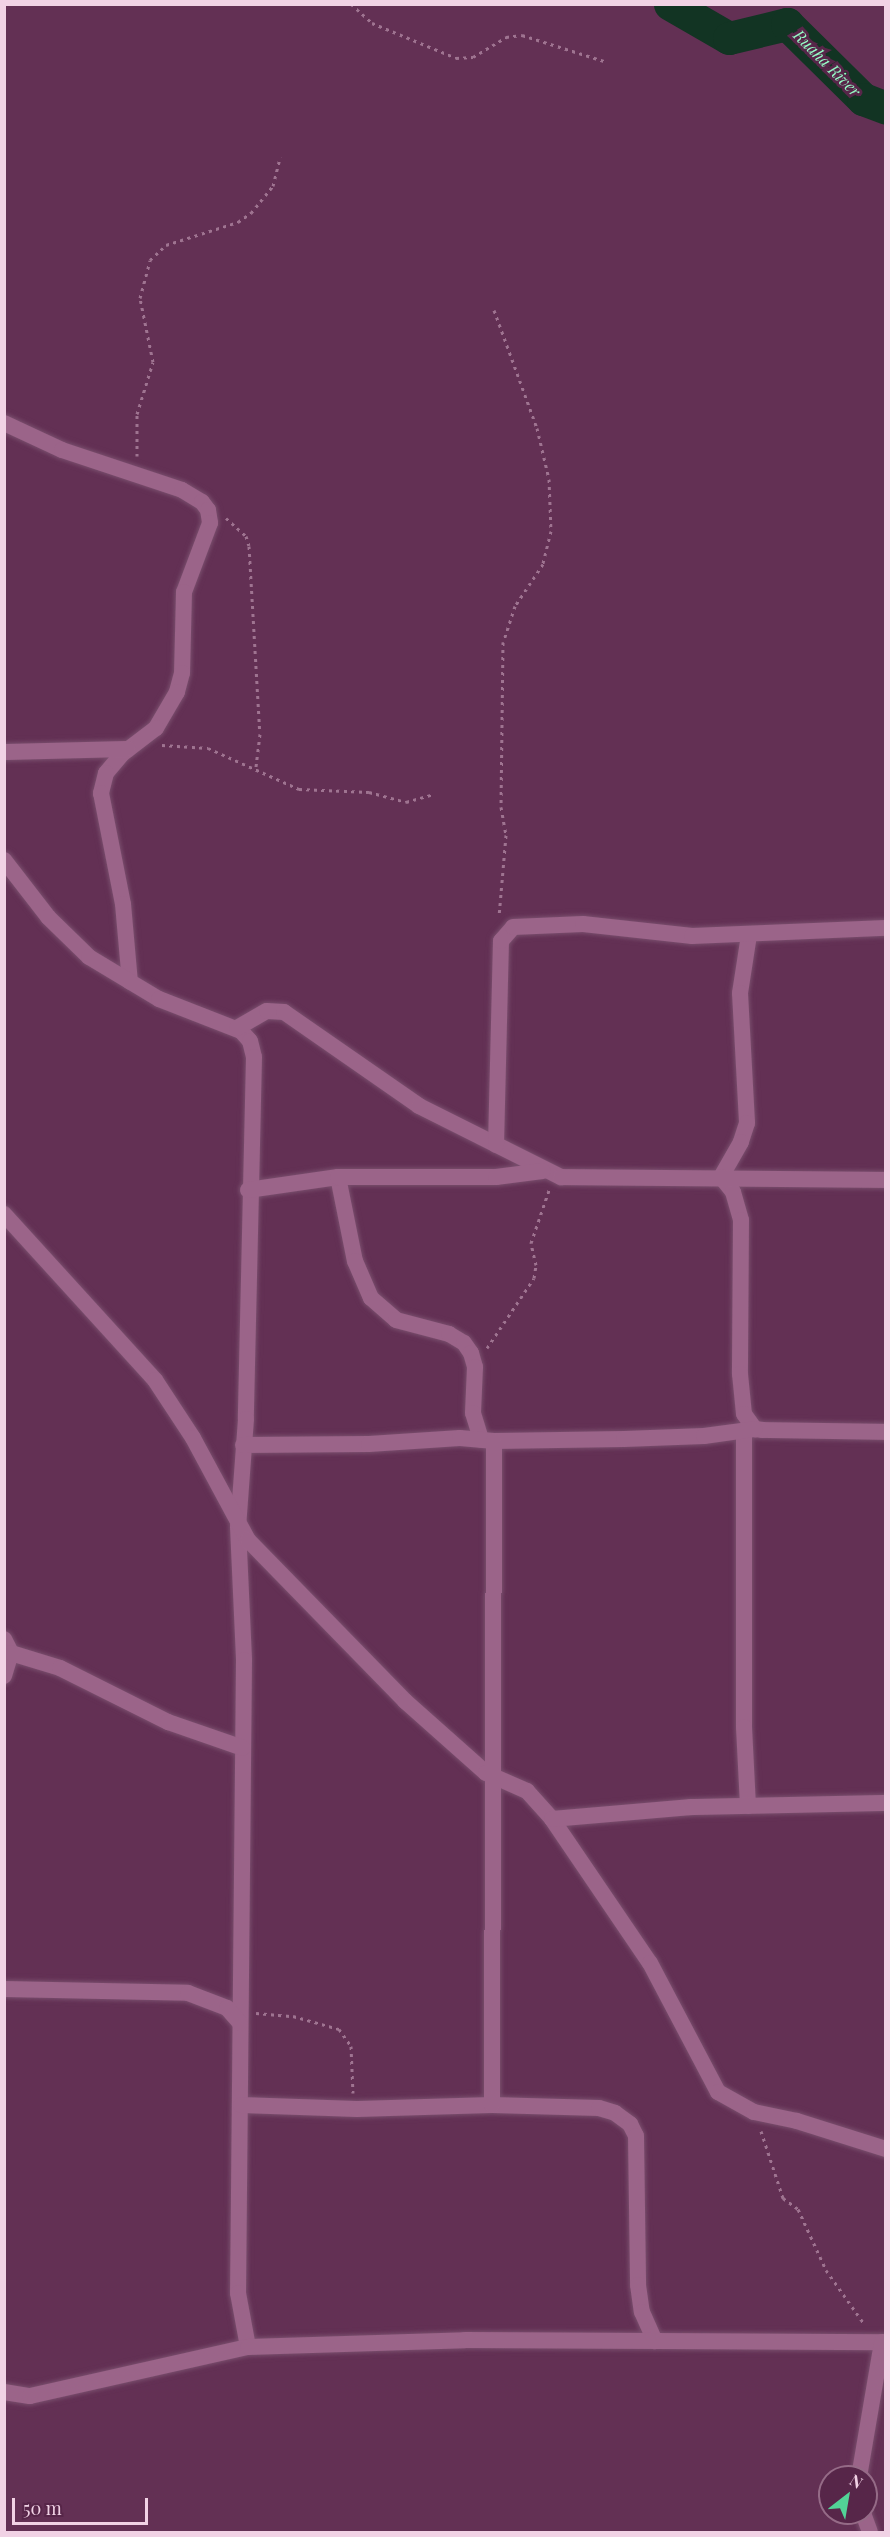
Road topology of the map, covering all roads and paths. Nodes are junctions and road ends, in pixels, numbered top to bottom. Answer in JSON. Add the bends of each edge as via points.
{"nodes":[{"id":1,"x":351,"y":4,"type":"edge"},
{"id":2,"x":604,"y":61,"type":"dead end"},
{"id":3,"x":280,"y":157,"type":"dead end"},
{"id":4,"x":494,"y":310,"type":"dead end"},
{"id":5,"x":4,"y":423,"type":"edge"},
{"id":6,"x":139,"y":476,"type":"junction"},
{"id":7,"x":208,"y":510,"type":"junction"},
{"id":8,"x":133,"y":745,"type":"junction"},
{"id":9,"x":4,"y":752,"type":"edge"},
{"id":10,"x":256,"y":769,"type":"junction"},
{"id":11,"x":430,"y":795,"type":"dead end"},
{"id":12,"x":4,"y":860,"type":"edge"},
{"id":13,"x":885,"y":928,"type":"edge"},
{"id":14,"x":502,"y":935,"type":"junction"},
{"id":15,"x":749,"y":935,"type":"junction"},
{"id":16,"x":130,"y":982,"type":"junction"},
{"id":17,"x":237,"y":1028,"type":"junction"},
{"id":18,"x":496,"y":1145,"type":"junction"},
{"id":19,"x":548,"y":1173,"type":"junction"},
{"id":20,"x":338,"y":1177,"type":"junction"},
{"id":21,"x":721,"y":1177,"type":"junction"},
{"id":22,"x":885,"y":1180,"type":"edge"},
{"id":23,"x":248,"y":1191,"type":"junction"},
{"id":24,"x":4,"y":1214,"type":"edge"},
{"id":25,"x":475,"y":1367,"type":"junction"},
{"id":26,"x":749,"y":1430,"type":"junction"},
{"id":27,"x":885,"y":1432,"type":"edge"},
{"id":28,"x":488,"y":1441,"type":"junction"},
{"id":29,"x":243,"y":1445,"type":"junction"},
{"id":30,"x":238,"y":1527,"type":"junction"},
{"id":31,"x":8,"y":1646,"type":"edge"},
{"id":32,"x":4,"y":1676,"type":"edge"},
{"id":33,"x":243,"y":1748,"type":"junction"},
{"id":34,"x":493,"y":1777,"type":"junction"},
{"id":35,"x":885,"y":1803,"type":"edge"},
{"id":36,"x":748,"y":1806,"type":"junction"},
{"id":37,"x":552,"y":1819,"type":"junction"},
{"id":38,"x":4,"y":1989,"type":"edge"},
{"id":39,"x":240,"y":2017,"type":"junction"},
{"id":40,"x":241,"y":2105,"type":"junction"},
{"id":41,"x":492,"y":2105,"type":"junction"},
{"id":42,"x":353,"y":2109,"type":"junction"},
{"id":43,"x":754,"y":2112,"type":"junction"},
{"id":44,"x":885,"y":2150,"type":"edge"},
{"id":45,"x":655,"y":2341,"type":"junction"},
{"id":46,"x":880,"y":2342,"type":"edge"},
{"id":47,"x":248,"y":2347,"type":"junction"},
{"id":48,"x":4,"y":2392,"type":"edge"},
{"id":49,"x":860,"y":2465,"type":"edge"}],
"edges":[{"from":1,"to":2,"type":"path","via":[[372,23],[456,58],[473,57],[506,37],[522,35]]},
{"from":3,"to":6,"type":"path","via":[[273,186],[251,213],[238,222],[166,246],[146,269],[141,309],[153,362],[137,414]]},
{"from":4,"to":14,"type":"path","via":[[539,436],[549,479],[551,531],[543,564],[515,606],[503,642],[501,807],[506,835],[499,920]]},
{"from":5,"to":6,"type":"street","via":[[62,450]]},
{"from":6,"to":7,"type":"street","via":[[182,490],[202,501]]},
{"from":7,"to":8,"type":"street","via":[[210,523],[184,592],[182,673],[177,692],[156,728]]},
{"from":7,"to":10,"type":"path","via":[[235,523],[249,546],[260,734]]},
{"from":8,"to":9,"type":"street"},
{"from":8,"to":10,"type":"path","via":[[208,748]]},
{"from":8,"to":16,"type":"street","via":[[106,773],[100,793],[123,904]]},
{"from":10,"to":11,"type":"path","via":[[299,789],[369,792],[406,802]]},
{"from":12,"to":16,"type":"street","via":[[56,925],[89,957]]},
{"from":13,"to":15,"type":"street"},
{"from":14,"to":15,"type":"street","via":[[520,925],[583,924],[667,936]]},
{"from":14,"to":18,"type":"street"},
{"from":15,"to":21,"type":"street","via":[[740,993],[747,1123]]},
{"from":16,"to":17,"type":"street","via":[[159,999]]},
{"from":17,"to":18,"type":"street","via":[[267,1011],[284,1012],[419,1106]]},
{"from":17,"to":23,"type":"street","via":[[250,1041],[254,1057]]},
{"from":18,"to":19,"type":"street"},
{"from":19,"to":20,"type":"street","via":[[496,1177]]},
{"from":19,"to":21,"type":"street","via":[[594,1179]]},
{"from":19,"to":25,"type":"path","via":[[531,1243],[536,1265],[534,1278]]},
{"from":20,"to":23,"type":"street"},
{"from":20,"to":25,"type":"street","via":[[355,1261],[371,1298],[396,1320],[449,1334],[464,1343]]},
{"from":21,"to":22,"type":"street"},
{"from":21,"to":26,"type":"street","via":[[733,1192],[741,1220],[741,1399]]},
{"from":23,"to":29,"type":"street"},
{"from":24,"to":30,"type":"street","via":[[154,1380],[193,1438]]},
{"from":25,"to":28,"type":"street","via":[[473,1413]]},
{"from":26,"to":27,"type":"street"},
{"from":26,"to":28,"type":"street"},
{"from":26,"to":36,"type":"street","via":[[744,1727]]},
{"from":28,"to":29,"type":"street"},
{"from":28,"to":34,"type":"street"},
{"from":29,"to":30,"type":"street"},
{"from":30,"to":33,"type":"street"},
{"from":30,"to":34,"type":"street","via":[[397,1693]]},
{"from":31,"to":32,"type":"street"},
{"from":31,"to":33,"type":"street","via":[[168,1722]]},
{"from":33,"to":39,"type":"street"},
{"from":34,"to":37,"type":"street","via":[[522,1787]]},
{"from":34,"to":41,"type":"street"},
{"from":35,"to":36,"type":"street"},
{"from":36,"to":37,"type":"street"},
{"from":37,"to":43,"type":"street","via":[[650,1963],[718,2092]]},
{"from":38,"to":39,"type":"street","via":[[188,1993]]},
{"from":39,"to":40,"type":"street"},
{"from":39,"to":42,"type":"path","via":[[293,2016],[339,2030],[351,2046]]},
{"from":40,"to":42,"type":"street"},
{"from":40,"to":47,"type":"street","via":[[238,2292]]},
{"from":41,"to":42,"type":"street"},
{"from":41,"to":45,"type":"street","via":[[599,2108],[630,2124],[639,2157],[639,2301]]},
{"from":43,"to":44,"type":"street","via":[[797,2121]]},
{"from":43,"to":46,"type":"path","via":[[773,2160],[779,2190],[798,2209],[826,2270]]},
{"from":45,"to":46,"type":"street"},
{"from":45,"to":47,"type":"street","via":[[465,2340]]},
{"from":46,"to":49,"type":"street"},
{"from":47,"to":48,"type":"street","via":[[30,2396]]}]}
